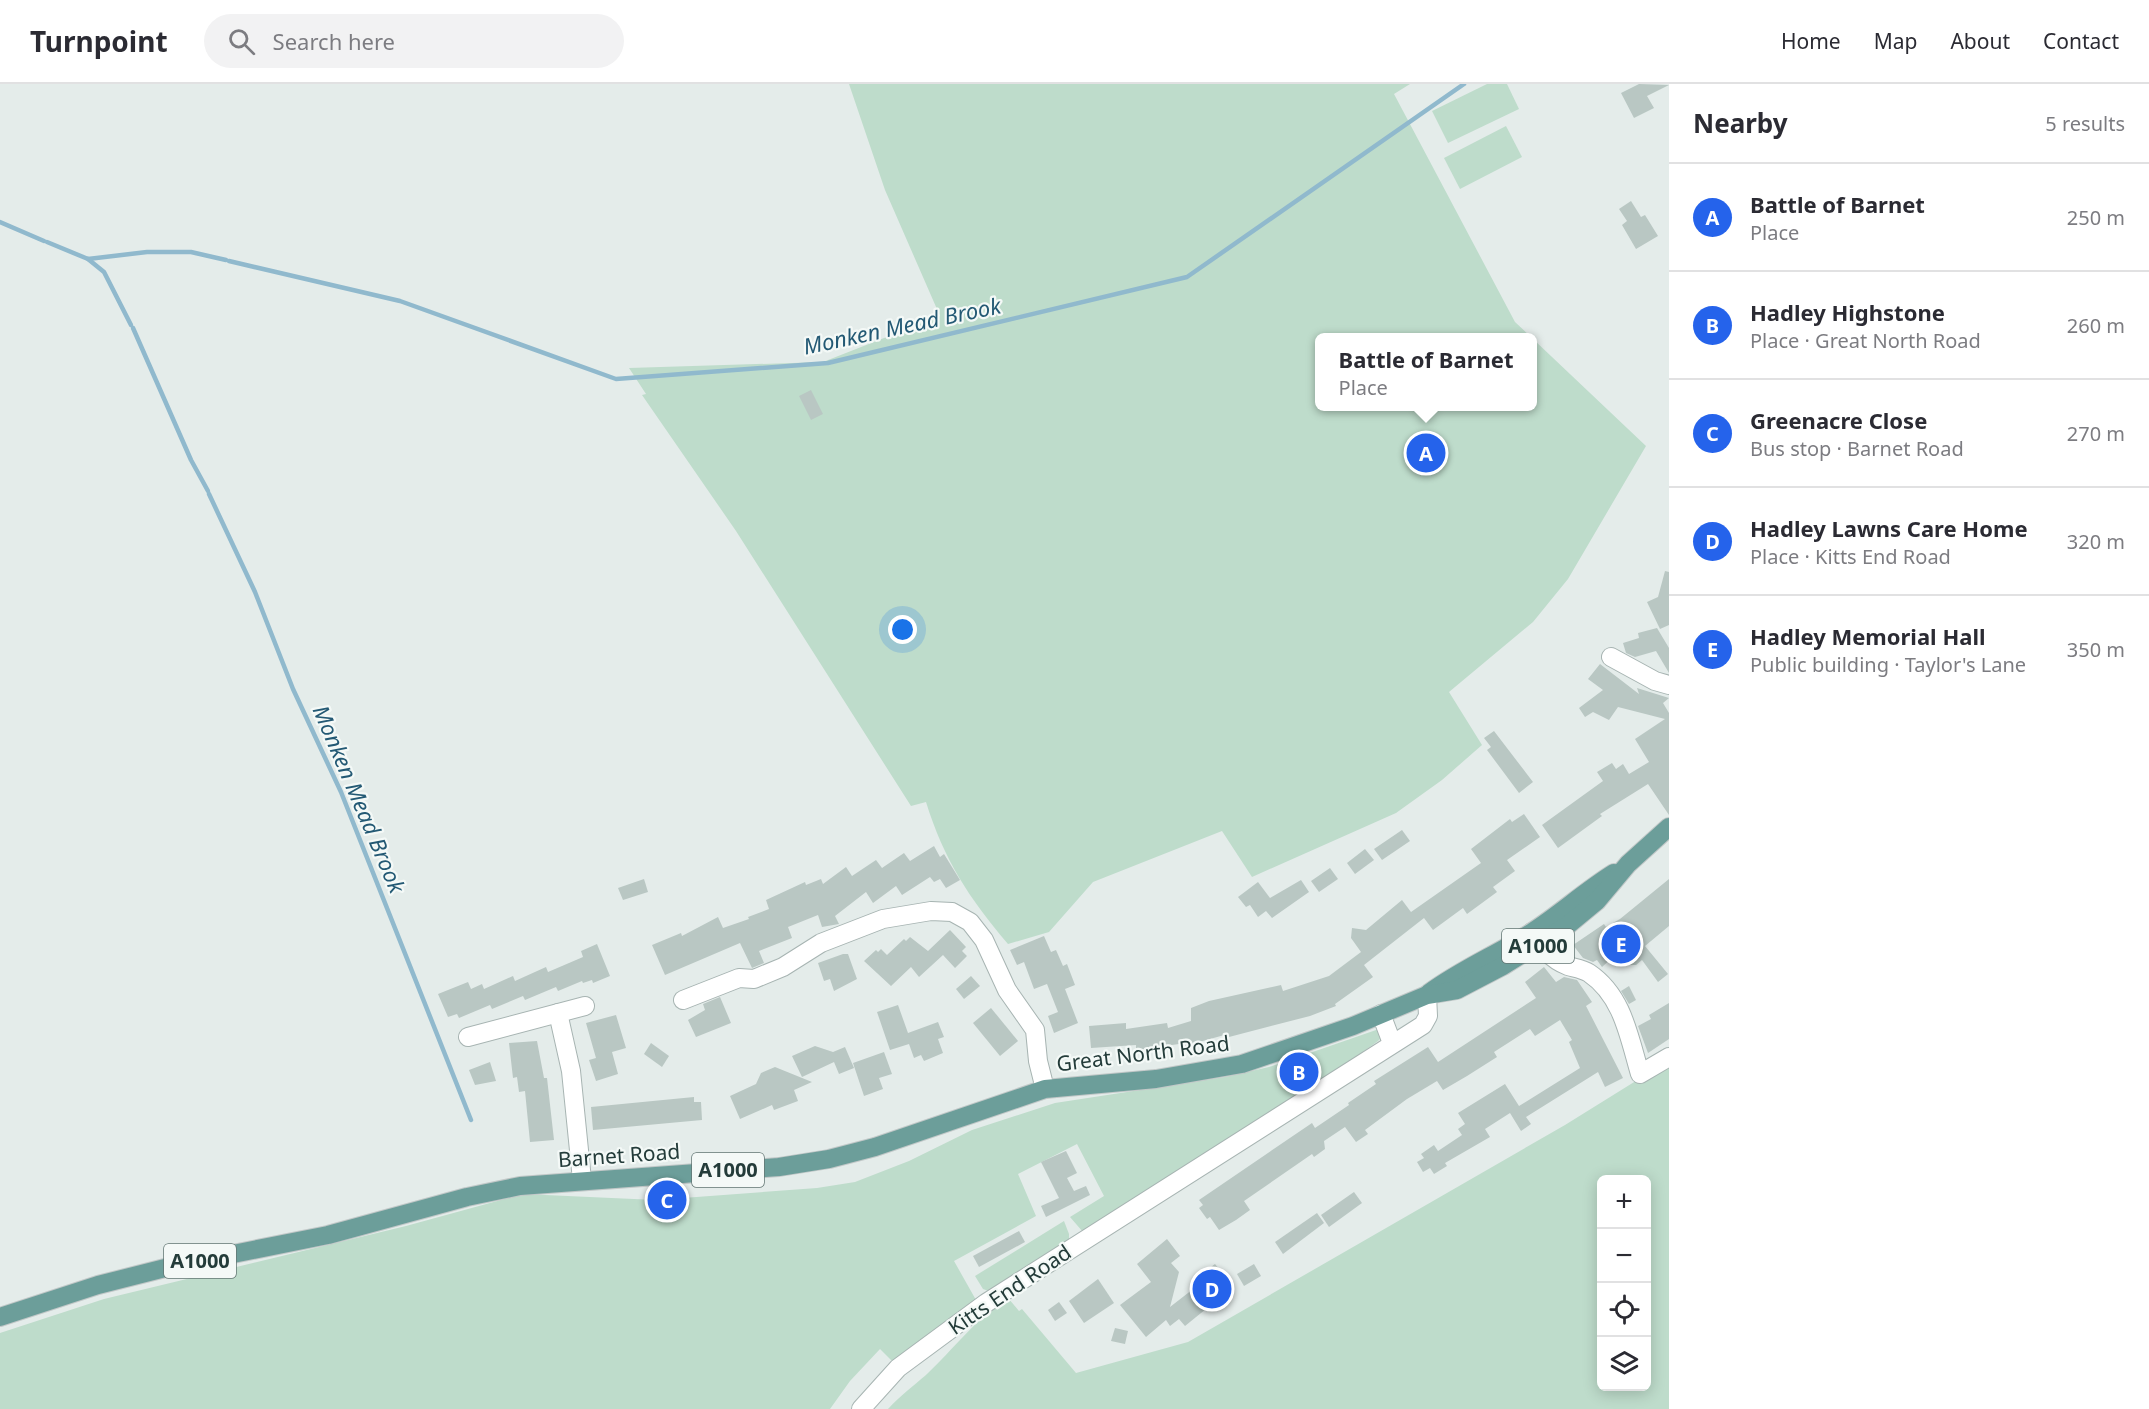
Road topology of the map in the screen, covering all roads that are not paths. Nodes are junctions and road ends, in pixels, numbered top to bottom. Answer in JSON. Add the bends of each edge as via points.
{"nodes":[{"id":1,"x":1611,"y":657,"type":"dead end"},
{"id":2,"x":1669,"y":685,"type":"edge"},
{"id":3,"x":1669,"y":826,"type":"edge"},
{"id":4,"x":1536,"y":938,"type":"junction"},
{"id":5,"x":1427,"y":995,"type":"junction"},
{"id":6,"x":683,"y":1000,"type":"dead end"},
{"id":7,"x":585,"y":1006,"type":"dead end"},
{"id":8,"x":558,"y":1013,"type":"junction"},
{"id":9,"x":1381,"y":1014,"type":"junction"},
{"id":10,"x":468,"y":1036,"type":"dead end"},
{"id":11,"x":1392,"y":1043,"type":"junction"},
{"id":12,"x":1669,"y":1057,"type":"edge"},
{"id":13,"x":1045,"y":1089,"type":"junction"},
{"id":14,"x":582,"y":1180,"type":"junction"},
{"id":15,"x":0,"y":1317,"type":"edge"},
{"id":16,"x":861,"y":1409,"type":"edge"}],
"edges":[{"from":1,"to":2,"type":"street"},
{"from":3,"to":4,"type":"main road","number":"A1000","via":[[1628,864],[1597,901]]},
{"from":4,"to":5,"type":"main road","number":"A1000","via":[[1457,990]]},
{"from":4,"to":12,"type":"street","via":[[1555,961],[1588,972],[1608,990],[1623,1015],[1640,1074]]},
{"from":5,"to":9,"type":"main road","number":"A1000"},
{"from":5,"to":11,"type":"street","name":"Kitts End Road","via":[[1428,1016],[1423,1025]]},
{"from":6,"to":13,"type":"street","via":[[739,978],[754,979],[783,967],[821,943],[883,919],[931,910],[952,912],[970,922],[984,940],[1007,990],[1035,1030]]},
{"from":7,"to":8,"type":"street"},
{"from":8,"to":10,"type":"street"},
{"from":8,"to":14,"type":"street","via":[[571,1071]]},
{"from":9,"to":11,"type":"street"},
{"from":9,"to":13,"type":"main road","name":"Great North Road","number":"A1000","via":[[1242,1064],[1156,1079]]},
{"from":11,"to":16,"type":"street","name":"Kitts End Road","via":[[986,1303],[898,1368]]},
{"from":13,"to":14,"type":"main road","name":"Barnet Road","number":"A1000","via":[[829,1160]]},
{"from":14,"to":15,"type":"main road","name":"Barnet Road","number":"A1000","via":[[520,1186],[467,1197],[328,1235],[173,1266]]}]}
